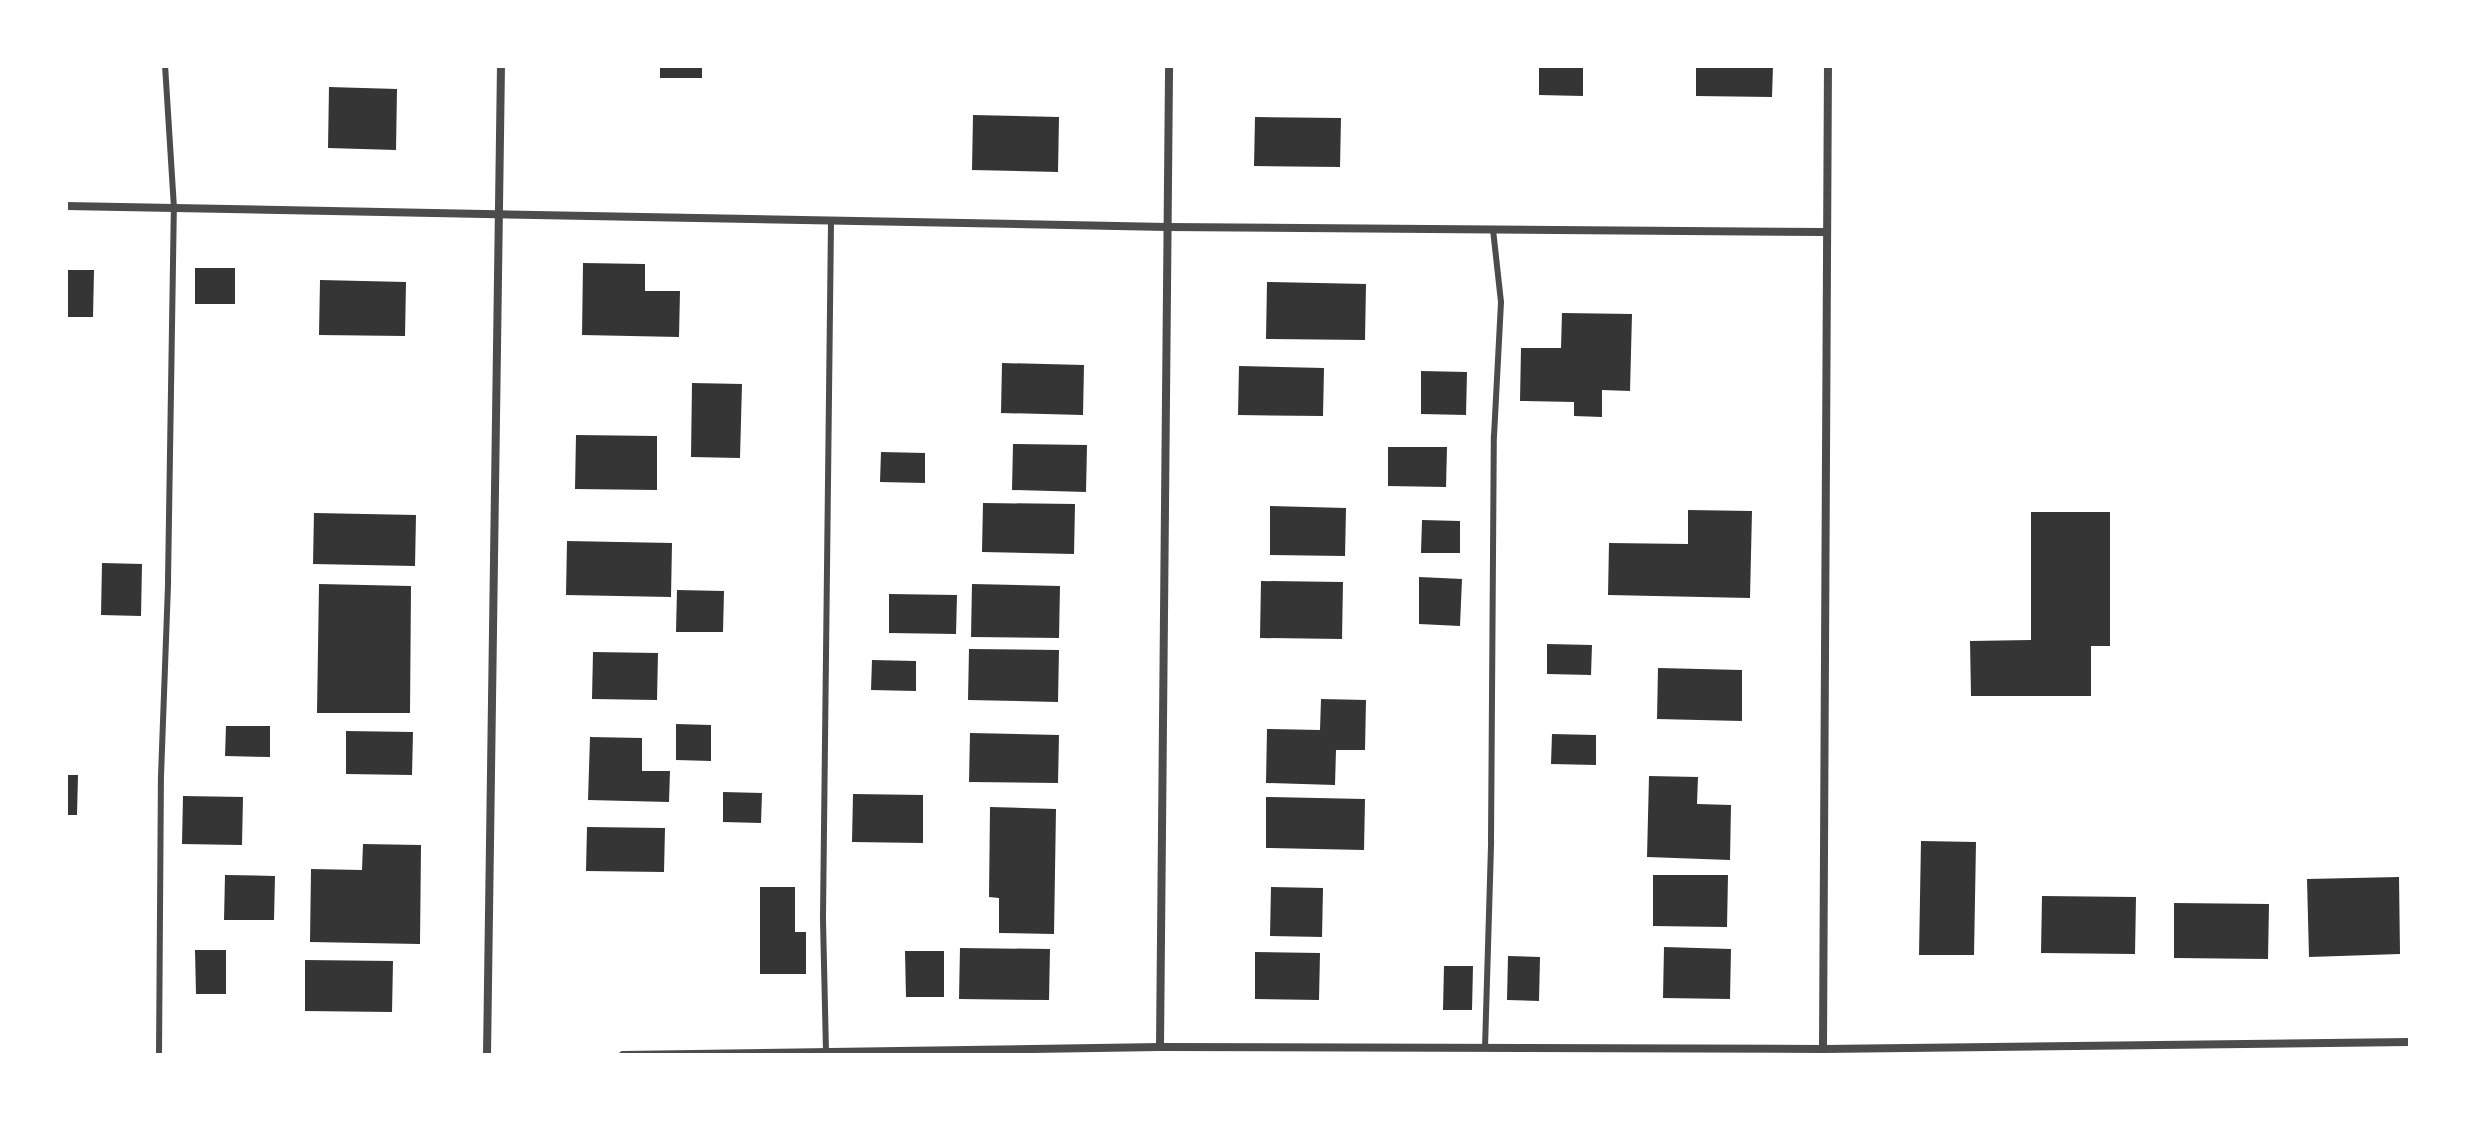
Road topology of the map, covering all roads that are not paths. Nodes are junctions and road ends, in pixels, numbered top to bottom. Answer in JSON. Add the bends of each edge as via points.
{"nodes":[{"id":1,"x":165,"y":66,"type":"edge"},
{"id":2,"x":501,"y":66,"type":"edge"},
{"id":3,"x":1169,"y":66,"type":"edge"},
{"id":4,"x":1828,"y":66,"type":"edge"},
{"id":5,"x":66,"y":206,"type":"edge"},
{"id":6,"x":174,"y":208,"type":"junction"},
{"id":7,"x":499,"y":214,"type":"junction"},
{"id":8,"x":831,"y":220,"type":"junction"},
{"id":9,"x":1167,"y":227,"type":"junction"},
{"id":10,"x":1493,"y":230,"type":"junction"},
{"id":11,"x":1825,"y":232,"type":"junction"},
{"id":12,"x":2410,"y":1042,"type":"edge"},
{"id":13,"x":1160,"y":1047,"type":"junction"},
{"id":14,"x":1485,"y":1048,"type":"junction"},
{"id":15,"x":1823,"y":1049,"type":"junction"},
{"id":16,"x":826,"y":1052,"type":"junction"},
{"id":17,"x":798,"y":1054,"type":"edge"},
{"id":18,"x":159,"y":1055,"type":"edge"},
{"id":19,"x":487,"y":1055,"type":"edge"},
{"id":20,"x":623,"y":1055,"type":"edge"}],
"edges":[{"from":1,"to":6,"type":"lane"},
{"from":2,"to":7,"type":"street"},
{"from":3,"to":9,"type":"street"},
{"from":4,"to":11,"type":"street"},
{"from":5,"to":6,"type":"street"},
{"from":6,"to":7,"type":"street"},
{"from":6,"to":18,"type":"lane"},
{"from":7,"to":8,"type":"street"},
{"from":7,"to":19,"type":"street"},
{"from":8,"to":9,"type":"street"},
{"from":8,"to":16,"type":"lane"},
{"from":9,"to":10,"type":"street"},
{"from":9,"to":13,"type":"street"},
{"from":10,"to":11,"type":"street"},
{"from":10,"to":14,"type":"lane","via":[[1501,302],[1494,436]]},
{"from":11,"to":15,"type":"street"},
{"from":12,"to":15,"type":"street"},
{"from":13,"to":14,"type":"street"},
{"from":13,"to":16,"type":"street"},
{"from":14,"to":15,"type":"street"},
{"from":16,"to":17,"type":"street"},
{"from":17,"to":20,"type":"street"}]}
